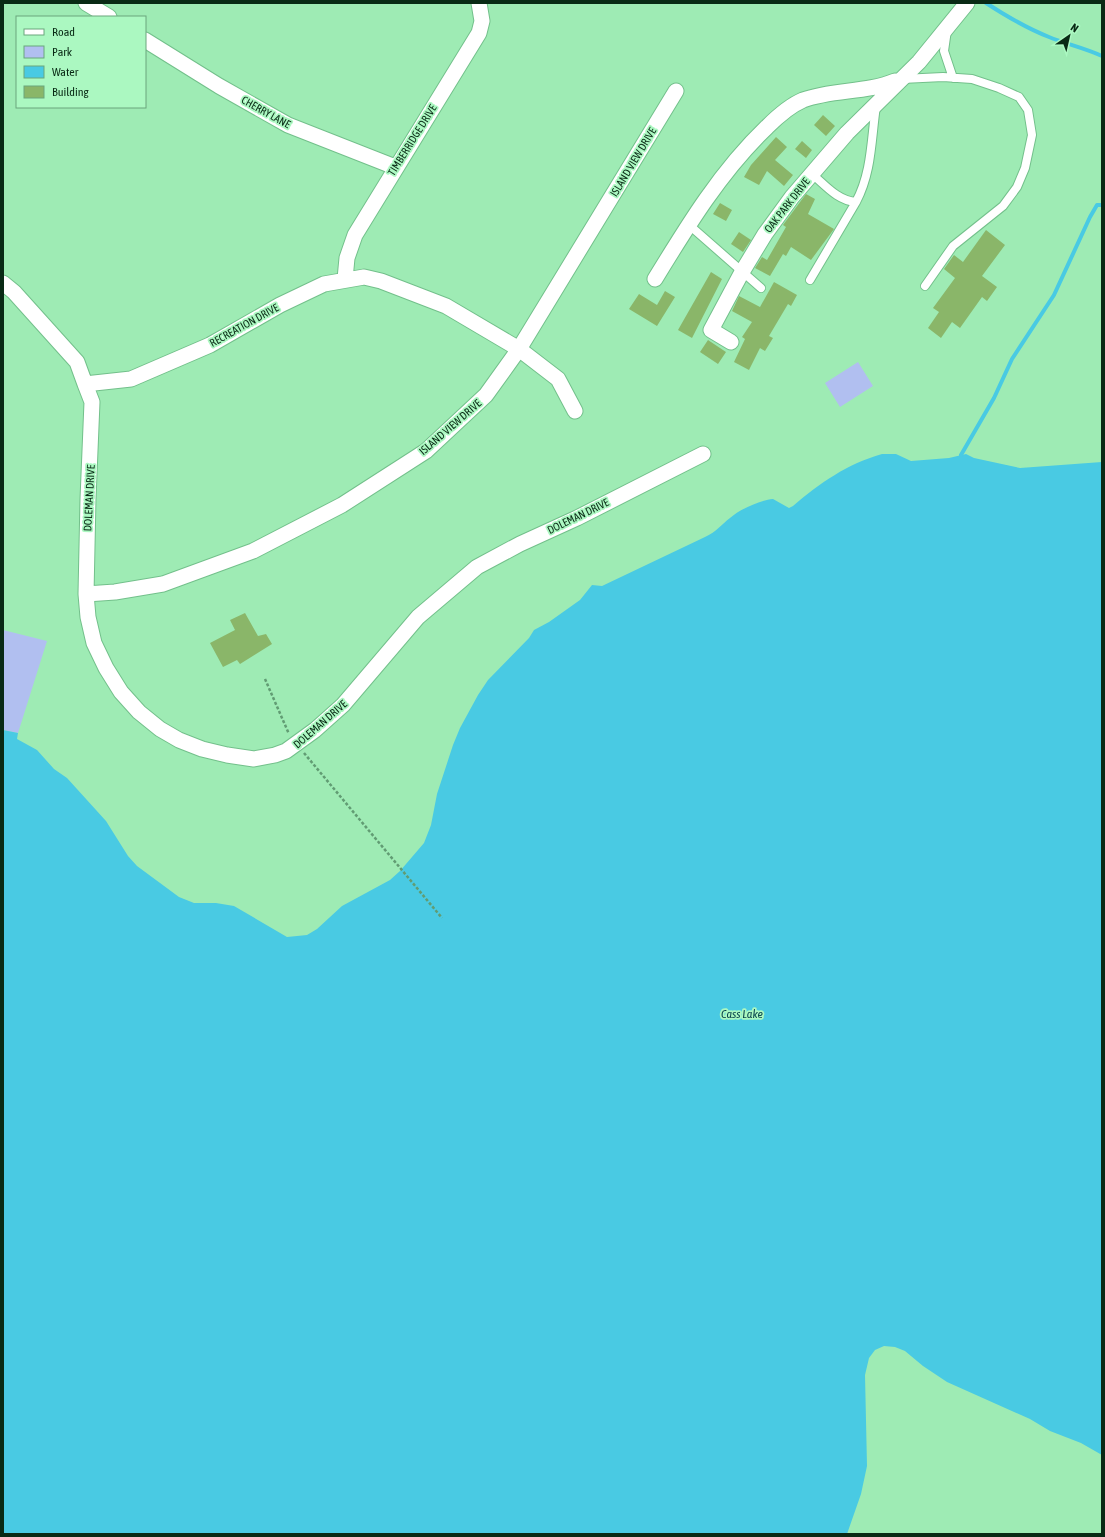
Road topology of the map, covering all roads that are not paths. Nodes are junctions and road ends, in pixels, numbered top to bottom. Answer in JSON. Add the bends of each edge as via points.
{"nodes":[{"id":1,"x":86,"y":3,"type":"edge"},
{"id":2,"x":479,"y":3,"type":"edge"},
{"id":3,"x":967,"y":3,"type":"edge"},
{"id":4,"x":107,"y":16,"type":"edge"},
{"id":5,"x":947,"y":28,"type":"junction"},
{"id":6,"x":146,"y":41,"type":"edge"},
{"id":7,"x":953,"y":78,"type":"junction"},
{"id":8,"x":900,"y":79,"type":"junction"},
{"id":9,"x":676,"y":91,"type":"dead end"},
{"id":10,"x":876,"y":103,"type":"junction"},
{"id":11,"x":395,"y":167,"type":"junction"},
{"id":12,"x":812,"y":174,"type":"junction"},
{"id":13,"x":856,"y":202,"type":"junction"},
{"id":14,"x":688,"y":224,"type":"junction"},
{"id":15,"x":742,"y":272,"type":"junction"},
{"id":16,"x":345,"y":279,"type":"junction"},
{"id":17,"x":655,"y":279,"type":"dead end"},
{"id":18,"x":810,"y":280,"type":"dead end"},
{"id":19,"x":3,"y":283,"type":"edge"},
{"id":20,"x":925,"y":286,"type":"dead end"},
{"id":21,"x":761,"y":288,"type":"dead end"},
{"id":22,"x":731,"y":342,"type":"dead end"},
{"id":23,"x":519,"y":349,"type":"junction"},
{"id":24,"x":85,"y":384,"type":"junction"},
{"id":25,"x":575,"y":411,"type":"dead end"},
{"id":26,"x":703,"y":454,"type":"dead end"},
{"id":27,"x":86,"y":594,"type":"junction"}],
"edges":[{"from":1,"to":4,"type":"street"},
{"from":2,"to":11,"type":"street","name":"TIMBERRIDGE DRIVE","via":[[482,21],[479,33]]},
{"from":3,"to":5,"type":"street","name":"OAK PARK DRIVE"},
{"from":5,"to":7,"type":"lane","via":[[944,51]]},
{"from":5,"to":8,"type":"street","name":"OAK PARK DRIVE","via":[[919,62]]},
{"from":6,"to":11,"type":"street","name":"CHERRY LANE","via":[[288,125]]},
{"from":7,"to":8,"type":"lane"},
{"from":7,"to":20,"type":"lane","via":[[972,79],[1019,97],[1028,110],[1032,135],[1029,154],[1017,187],[1003,206],[953,246]]},
{"from":8,"to":10,"type":"street","name":"OAK PARK DRIVE"},
{"from":8,"to":14,"type":"street","name":"OAK PARK DRIVE","via":[[880,87],[822,94],[802,101],[780,115],[756,138],[721,179]]},
{"from":9,"to":23,"type":"street","name":"ISLAND VIEW DRIVE"},
{"from":10,"to":12,"type":"street","name":"OAK PARK DRIVE"},
{"from":10,"to":13,"type":"lane","via":[[871,159],[865,186]]},
{"from":11,"to":16,"type":"street","name":"TIMBERRIDGE DRIVE","via":[[355,235],[347,258]]},
{"from":12,"to":13,"type":"lane","via":[[835,194]]},
{"from":12,"to":15,"type":"street","name":"OAK PARK DRIVE","via":[[765,234]]},
{"from":13,"to":18,"type":"lane"},
{"from":14,"to":15,"type":"lane"},
{"from":14,"to":17,"type":"street","name":"OAK PARK DRIVE"},
{"from":15,"to":21,"type":"lane"},
{"from":15,"to":22,"type":"street","name":"OAK PARK DRIVE","via":[[711,330]]},
{"from":16,"to":23,"type":"street","name":"RECREATION DRIVE","via":[[364,277],[381,281],[446,306]]},
{"from":16,"to":24,"type":"street","name":"RECREATION DRIVE","via":[[324,284],[280,305],[210,345],[132,379]]},
{"from":19,"to":24,"type":"street","via":[[77,362]]},
{"from":23,"to":25,"type":"street","name":"RECREATION DRIVE","via":[[558,379]]},
{"from":23,"to":27,"type":"street","name":"ISLAND VIEW DRIVE","via":[[486,395],[426,450],[342,505],[253,551],[163,584]]},
{"from":24,"to":27,"type":"street","name":"DOLEMAN DRIVE","via":[[92,402]]},
{"from":26,"to":27,"type":"street","name":"DOLEMAN DRIVE","via":[[477,567],[418,617],[343,705],[296,745],[275,755],[254,759],[202,749],[160,729],[139,712],[106,668],[94,643]]}]}
